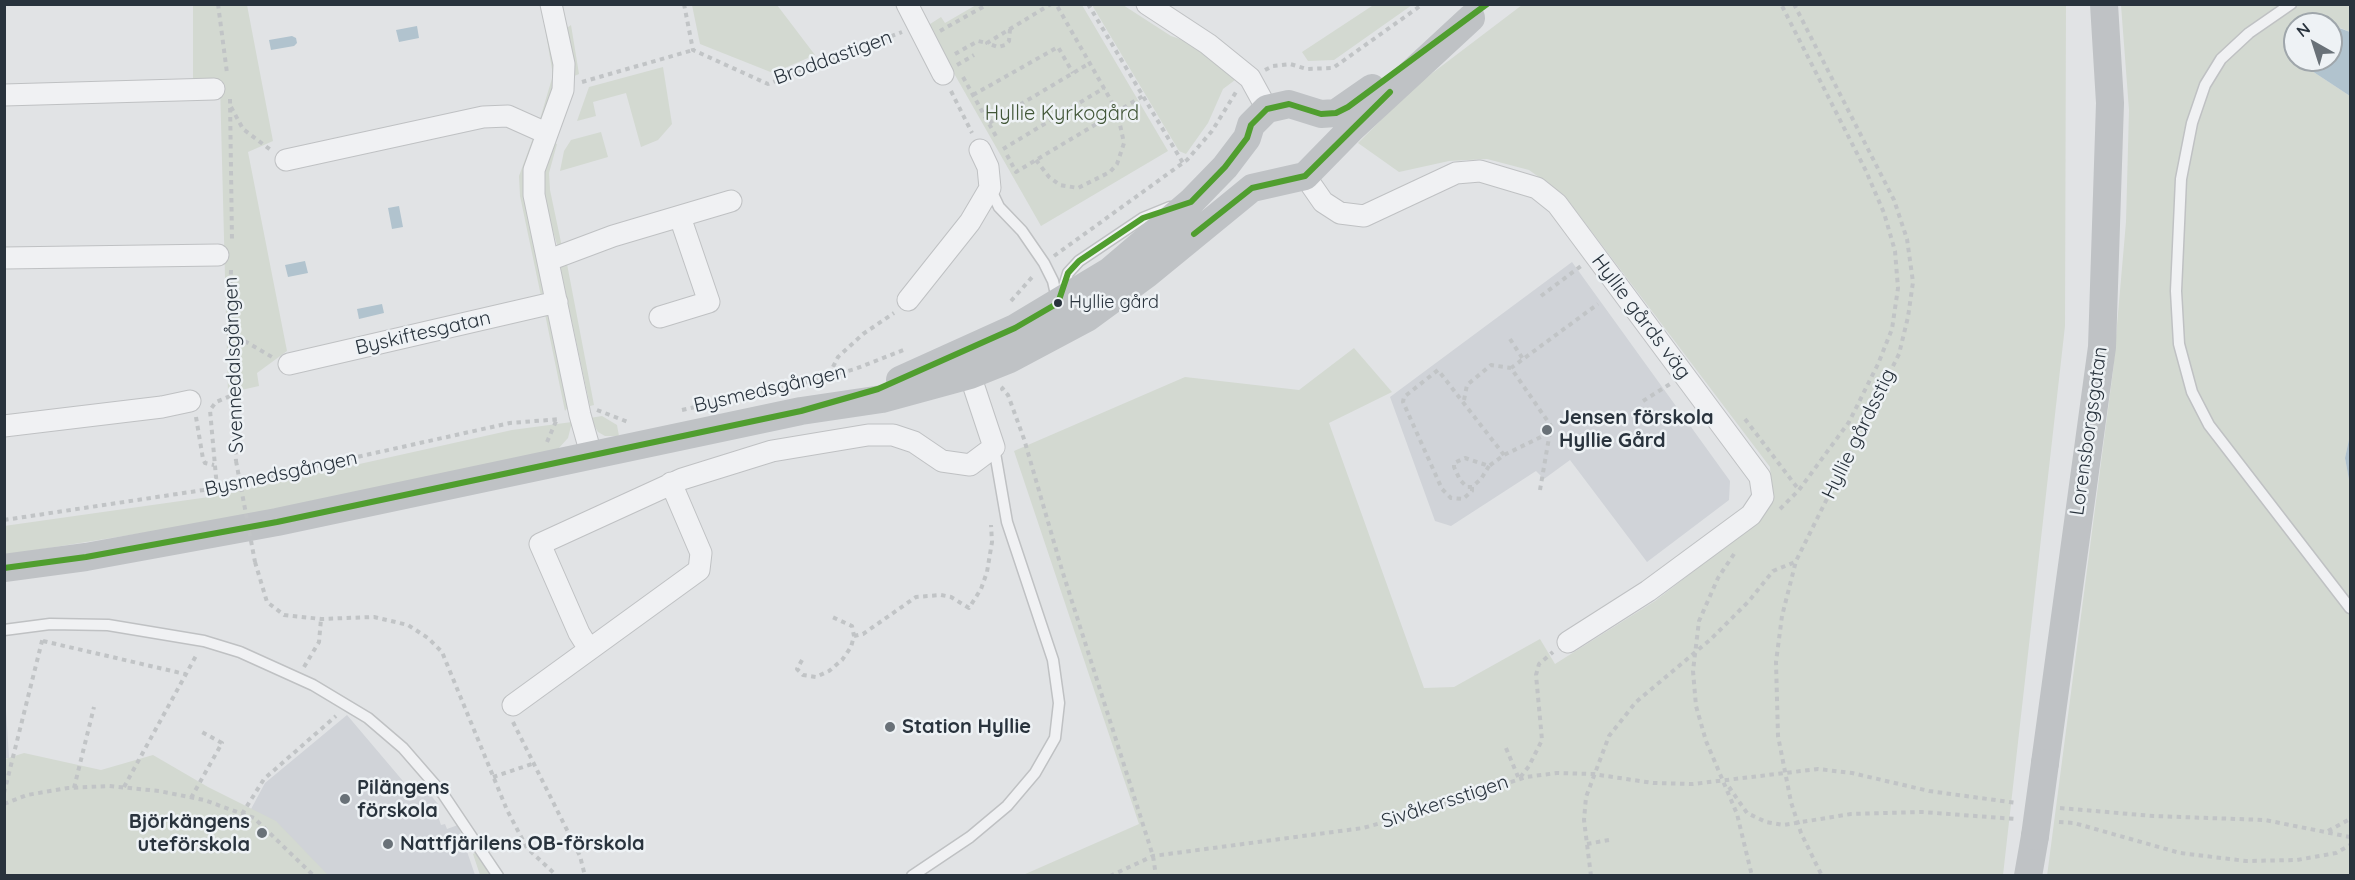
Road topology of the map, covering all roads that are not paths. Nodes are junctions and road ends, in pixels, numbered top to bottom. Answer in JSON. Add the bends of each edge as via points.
{"nodes":[{"id":1,"x":551,"y":4,"type":"edge"},
{"id":2,"x":907,"y":4,"type":"edge"},
{"id":3,"x":1147,"y":4,"type":"edge"},
{"id":4,"x":2291,"y":4,"type":"edge"},
{"id":5,"x":1480,"y":11,"type":"edge"},
{"id":6,"x":2104,"y":11,"type":"edge"},
{"id":7,"x":950,"y":65,"type":"road end"},
{"id":8,"x":223,"y":86,"type":"road end"},
{"id":9,"x":4,"y":95,"type":"edge"},
{"id":10,"x":1302,"y":108,"type":"junction"},
{"id":11,"x":1267,"y":109,"type":"junction"},
{"id":12,"x":546,"y":133,"type":"junction"},
{"id":13,"x":1247,"y":138,"type":"junction"},
{"id":14,"x":980,"y":150,"type":"road end"},
{"id":15,"x":286,"y":160,"type":"road end"},
{"id":16,"x":1302,"y":172,"type":"junction"},
{"id":17,"x":990,"y":188,"type":"junction"},
{"id":18,"x":731,"y":201,"type":"dead end"},
{"id":19,"x":680,"y":217,"type":"junction"},
{"id":20,"x":227,"y":255,"type":"road end"},
{"id":21,"x":4,"y":258,"type":"edge"},
{"id":22,"x":549,"y":260,"type":"junction"},
{"id":23,"x":908,"y":300,"type":"road end"},
{"id":24,"x":556,"y":302,"type":"junction"},
{"id":25,"x":1058,"y":303,"type":"junction"},
{"id":26,"x":660,"y":317,"type":"dead end"},
{"id":27,"x":289,"y":364,"type":"road end"},
{"id":28,"x":964,"y":365,"type":"junction"},
{"id":29,"x":190,"y":401,"type":"road end"},
{"id":30,"x":4,"y":426,"type":"edge"},
{"id":31,"x":994,"y":447,"type":"junction"},
{"id":32,"x":591,"y":454,"type":"junction"},
{"id":33,"x":671,"y":483,"type":"junction"},
{"id":34,"x":4,"y":568,"type":"edge"},
{"id":35,"x":2350,"y":608,"type":"edge"},
{"id":36,"x":4,"y":630,"type":"edge"},
{"id":37,"x":1568,"y":642,"type":"road end"},
{"id":38,"x":589,"y":649,"type":"junction"},
{"id":39,"x":513,"y":705,"type":"road end"},
{"id":40,"x":2035,"y":836,"type":"junction"},
{"id":41,"x":498,"y":876,"type":"edge"},
{"id":42,"x":912,"y":876,"type":"edge"},
{"id":43,"x":2028,"y":876,"type":"edge"},
{"id":44,"x":2035,"y":876,"type":"edge"}],
"edges":[{"from":1,"to":12,"type":"street","via":[[573,87]]},
{"from":2,"to":7,"type":"street","via":[[917,27]]},
{"from":3,"to":11,"type":"street","via":[[1208,44],[1250,78]]},
{"from":4,"to":35,"type":"lane","via":[[2249,33],[2221,59],[2205,85],[2192,123],[2181,179],[2176,291],[2180,344],[2192,392],[2209,425]]},
{"from":5,"to":10,"type":"main road","via":[[1336,113],[1322,114]]},
{"from":5,"to":16,"type":"main road"},
{"from":6,"to":40,"type":"main road","name":"Lorensborgsgatan","bridge":true,"via":[[2110,103],[2102,347]]},
{"from":8,"to":9,"type":"street"},
{"from":10,"to":11,"type":"main road","via":[[1289,104]]},
{"from":10,"to":16,"type":"main road","via":[[1314,116],[1323,131],[1324,144]]},
{"from":11,"to":13,"type":"main road","via":[[1251,125]]},
{"from":12,"to":15,"type":"street","via":[[508,116],[483,117]]},
{"from":12,"to":22,"type":"street","via":[[534,170],[534,195]]},
{"from":13,"to":16,"type":"main road","via":[[1247,151],[1266,177]]},
{"from":13,"to":25,"type":"main road","via":[[1191,202],[1110,270]]},
{"from":14,"to":17,"type":"street","via":[[988,167]]},
{"from":16,"to":28,"type":"main road","via":[[1239,195],[1147,274],[1087,318],[1010,359]]},
{"from":16,"to":37,"type":"street","name":"Hyllie gårds väg","via":[[1323,202],[1340,213],[1364,216],[1456,172],[1480,171],[1537,188],[1557,204],[1760,477],[1763,497],[1745,519],[1648,591]]},
{"from":17,"to":23,"type":"street","via":[[970,222]]},
{"from":17,"to":25,"type":"lane","via":[[999,207],[1044,263]]},
{"from":18,"to":19,"type":"street"},
{"from":19,"to":22,"type":"street"},
{"from":19,"to":26,"type":"street","via":[[709,302]]},
{"from":20,"to":21,"type":"street"},
{"from":22,"to":24,"type":"street"},
{"from":24,"to":27,"type":"street","name":"Byskiftesgatan"},
{"from":24,"to":32,"type":"street"},
{"from":25,"to":28,"type":"main road"},
{"from":28,"to":31,"type":"street"},
{"from":28,"to":32,"type":"main road","via":[[882,399],[801,411]]},
{"from":29,"to":30,"type":"street"},
{"from":31,"to":33,"type":"street","via":[[970,465],[954,464],[942,461],[914,442],[893,435],[868,435],[772,451]]},
{"from":31,"to":42,"type":"lane","via":[[1006,522],[1053,660],[1059,703],[1054,738],[1035,773],[1007,806]]},
{"from":32,"to":34,"type":"main road","via":[[277,522],[86,558]]},
{"from":33,"to":38,"type":"street","via":[[700,553],[699,570]]},
{"from":33,"to":38,"type":"street","via":[[540,544]]},
{"from":36,"to":41,"type":"lane","via":[[45,624],[108,625],[204,641],[240,652],[297,678],[368,718],[403,748],[443,794]]},
{"from":38,"to":39,"type":"street"},
{"from":40,"to":43,"type":"main road","name":"Lorensborgsgatan"},
{"from":40,"to":44,"type":"main road","name":"Lorensborgsgatan"}]}
